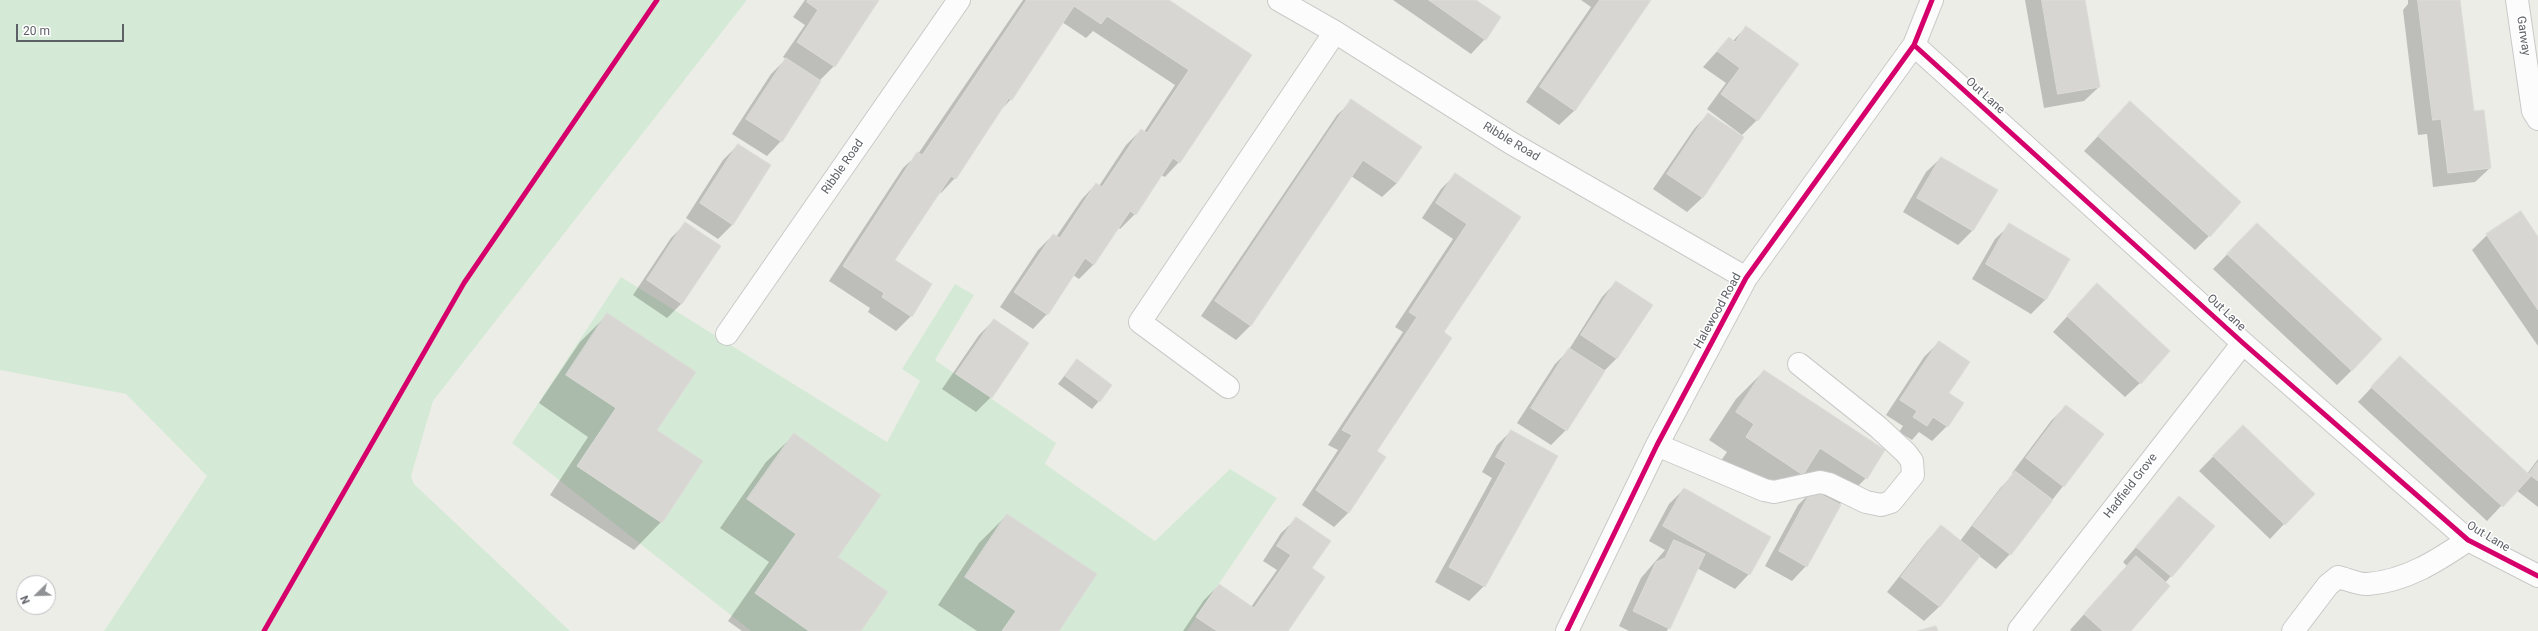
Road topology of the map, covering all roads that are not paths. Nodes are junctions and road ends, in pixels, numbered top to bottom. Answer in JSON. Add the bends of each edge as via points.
{"nodes":[{"id":1,"x":959,"y":0,"type":"edge"},
{"id":2,"x":1279,"y":0,"type":"edge"},
{"id":3,"x":1932,"y":0,"type":"edge"},
{"id":4,"x":2517,"y":0,"type":"edge"},
{"id":5,"x":1335,"y":32,"type":"junction"},
{"id":6,"x":1914,"y":45,"type":"junction"},
{"id":7,"x":2538,"y":119,"type":"edge"},
{"id":8,"x":1746,"y":278,"type":"junction"},
{"id":9,"x":727,"y":334,"type":"dead end"},
{"id":10,"x":2244,"y":343,"type":"junction"},
{"id":11,"x":1798,"y":364,"type":"dead end"},
{"id":12,"x":1228,"y":387,"type":"dead end"},
{"id":13,"x":1657,"y":445,"type":"junction"},
{"id":14,"x":2468,"y":540,"type":"junction"},
{"id":15,"x":2538,"y":576,"type":"edge"},
{"id":16,"x":2019,"y":630,"type":"edge"},
{"id":17,"x":1567,"y":631,"type":"edge"},
{"id":18,"x":2293,"y":631,"type":"edge"}],
"edges":[{"from":1,"to":9,"type":"street","name":"Ribble Road"},
{"from":2,"to":5,"type":"street","name":"Ribble Road"},
{"from":3,"to":6,"type":"street","name":"Halewood Road"},
{"from":4,"to":7,"type":"street","name":"Garway","via":[[2533,111]]},
{"from":5,"to":8,"type":"street","name":"Ribble Road","via":[[1511,143]]},
{"from":5,"to":12,"type":"street","via":[[1140,322]]},
{"from":6,"to":8,"type":"street","name":"Halewood Road"},
{"from":6,"to":10,"type":"street","name":"Out Lane"},
{"from":8,"to":13,"type":"street","name":"Halewood Road"},
{"from":10,"to":14,"type":"street","name":"Out Lane"},
{"from":10,"to":16,"type":"street","name":"Hadfield Grove"},
{"from":11,"to":13,"type":"street","via":[[1878,427],[1906,453],[1912,462],[1913,475],[1891,502],[1881,505],[1866,502],[1820,482],[1784,492],[1764,490]]},
{"from":13,"to":17,"type":"street","name":"Halewood Road"},
{"from":14,"to":15,"type":"street","name":"Out Lane"},
{"from":14,"to":18,"type":"street","via":[[2412,574],[2367,584],[2338,577],[2328,585]]}]}
